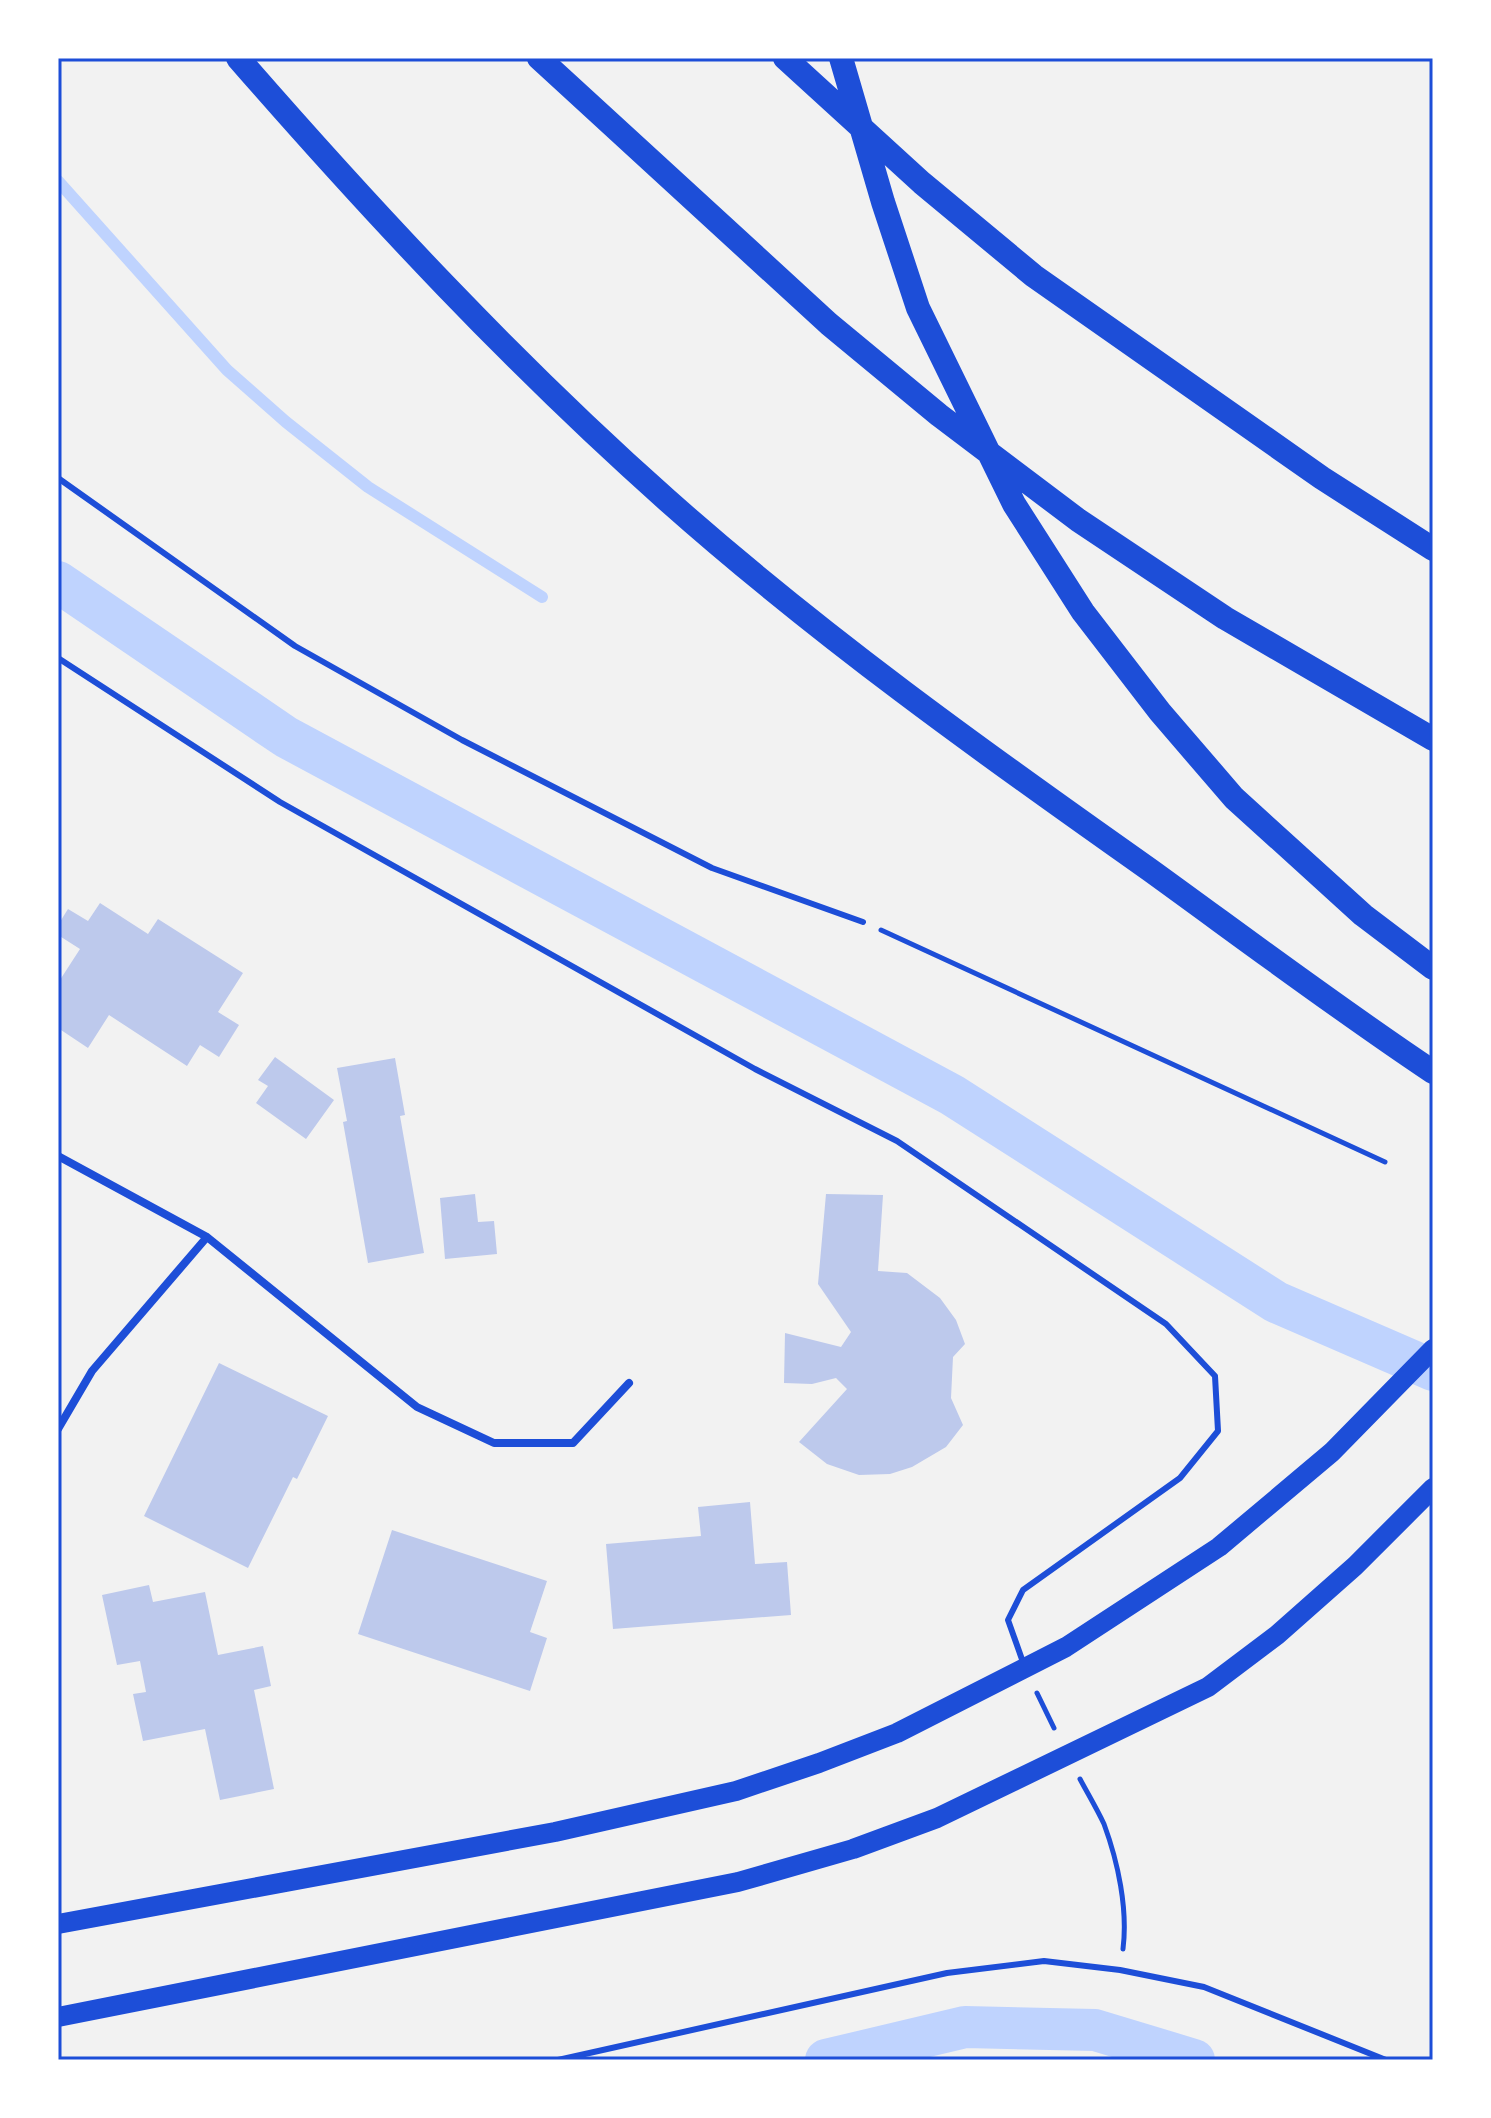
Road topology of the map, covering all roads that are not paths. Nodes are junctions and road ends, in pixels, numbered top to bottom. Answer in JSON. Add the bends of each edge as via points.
{"nodes":[{"id":1,"x":238,"y":58,"type":"edge"},
{"id":2,"x":539,"y":58,"type":"edge"},
{"id":3,"x":785,"y":58,"type":"edge"},
{"id":4,"x":841,"y":58,"type":"edge"},
{"id":5,"x":58,"y":478,"type":"edge"},
{"id":6,"x":1433,"y":549,"type":"edge"},
{"id":7,"x":58,"y":658,"type":"edge"},
{"id":8,"x":1433,"y":739,"type":"edge"},
{"id":9,"x":863,"y":922,"type":"road end"},
{"id":10,"x":1433,"y":968,"type":"edge"},
{"id":11,"x":1433,"y":1072,"type":"edge"},
{"id":12,"x":58,"y":1156,"type":"edge"},
{"id":13,"x":207,"y":1237,"type":"junction"},
{"id":14,"x":1433,"y":1349,"type":"edge"},
{"id":15,"x":629,"y":1383,"type":"dead end"},
{"id":16,"x":58,"y":1429,"type":"edge"},
{"id":17,"x":1433,"y":1488,"type":"edge"},
{"id":18,"x":1025,"y":1668,"type":"junction"},
{"id":19,"x":58,"y":1924,"type":"edge"},
{"id":20,"x":58,"y":2017,"type":"edge"},
{"id":21,"x":558,"y":2060,"type":"edge"},
{"id":22,"x":1386,"y":2060,"type":"edge"}],
"edges":[{"from":1,"to":11,"type":"highway","via":[[409,249],[512,354],[769,587],[937,718]]},
{"from":2,"to":8,"type":"highway","via":[[829,324],[939,415],[1078,520],[1225,618]]},
{"from":3,"to":6,"type":"highway","via":[[1034,276],[1322,478]]},
{"from":4,"to":10,"type":"highway","via":[[918,308],[1014,504],[1083,612],[1234,798],[1363,915]]},
{"from":5,"to":9,"type":"lane","via":[[295,646],[462,740],[712,868]]},
{"from":7,"to":18,"type":"lane","via":[[280,802],[755,1069],[897,1141],[1166,1324],[1215,1376],[1218,1431],[1180,1478],[1023,1590],[1008,1620]]},
{"from":12,"to":13,"type":"street"},
{"from":13,"to":15,"type":"street","via":[[417,1407],[494,1443],[573,1443]]},
{"from":13,"to":16,"type":"street","via":[[92,1371]]},
{"from":14,"to":18,"type":"main road","via":[[1332,1452],[1219,1547]]},
{"from":17,"to":20,"type":"main road","via":[[1344,1576],[1208,1687],[937,1818],[738,1882]]},
{"from":18,"to":19,"type":"main road","via":[[897,1733],[736,1791],[555,1832]]},
{"from":21,"to":22,"type":"lane","via":[[947,1973],[1044,1961],[1204,1987]]}]}
